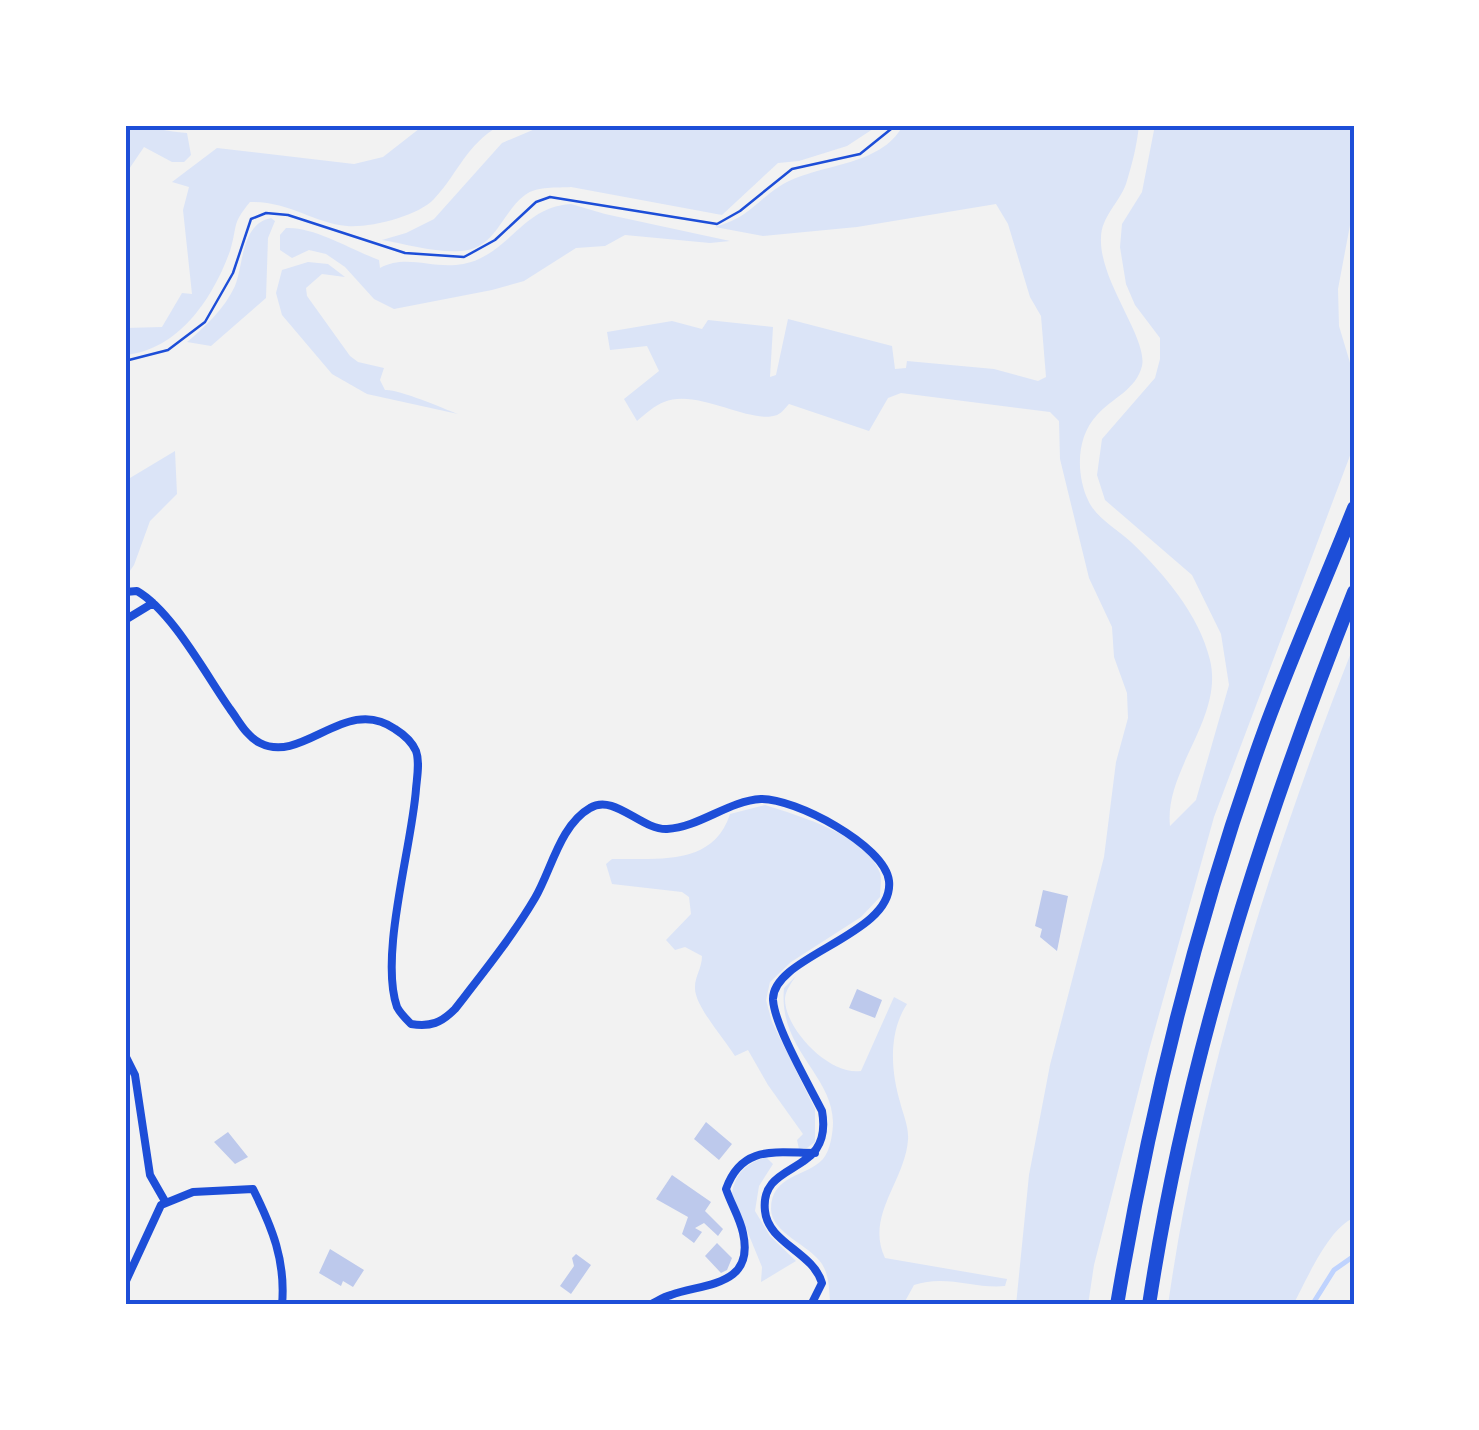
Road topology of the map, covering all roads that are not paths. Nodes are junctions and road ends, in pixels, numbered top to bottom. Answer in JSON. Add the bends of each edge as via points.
{"nodes":[{"id":1,"x":1354,"y":508,"type":"edge"},
{"id":2,"x":125,"y":592,"type":"edge"},
{"id":3,"x":1354,"y":592,"type":"edge"},
{"id":4,"x":154,"y":603,"type":"junction"},
{"id":5,"x":125,"y":620,"type":"edge"},
{"id":6,"x":125,"y":1055,"type":"edge"},
{"id":7,"x":816,"y":1153,"type":"junction"},
{"id":8,"x":166,"y":1203,"type":"junction"},
{"id":9,"x":125,"y":1283,"type":"edge"},
{"id":10,"x":282,"y":1305,"type":"edge"},
{"id":11,"x":649,"y":1305,"type":"edge"},
{"id":12,"x":811,"y":1305,"type":"edge"},
{"id":13,"x":1117,"y":1305,"type":"edge"},
{"id":14,"x":1149,"y":1305,"type":"edge"}],
"edges":[{"from":1,"to":13,"type":"highway","via":[[1266,727],[1212,893],[1146,1148]]},
{"from":2,"to":4,"type":"street","via":[[137,591]]},
{"from":3,"to":14,"type":"highway","via":[[1242,903],[1180,1138]]},
{"from":4,"to":5,"type":"street"},
{"from":4,"to":7,"type":"street","via":[[247,733],[262,744],[282,748],[363,718],[386,722],[416,752],[414,819],[392,974],[398,1010],[411,1024],[444,1021],[455,1009],[536,895],[571,827],[592,806],[605,804],[666,829],[761,799],[829,823],[872,849],[887,872],[886,900],[789,973],[773,997],[822,1111]]},
{"from":6,"to":8,"type":"street","via":[[135,1074],[150,1175]]},
{"from":7,"to":11,"type":"street","via":[[760,1152],[740,1164],[726,1189],[745,1248],[735,1273]]},
{"from":7,"to":12,"type":"street","via":[[780,1175],[764,1196],[771,1228],[818,1271],[822,1283]]},
{"from":8,"to":9,"type":"street"},
{"from":8,"to":10,"type":"street","via":[[193,1192],[253,1189],[274,1230]]}]}
